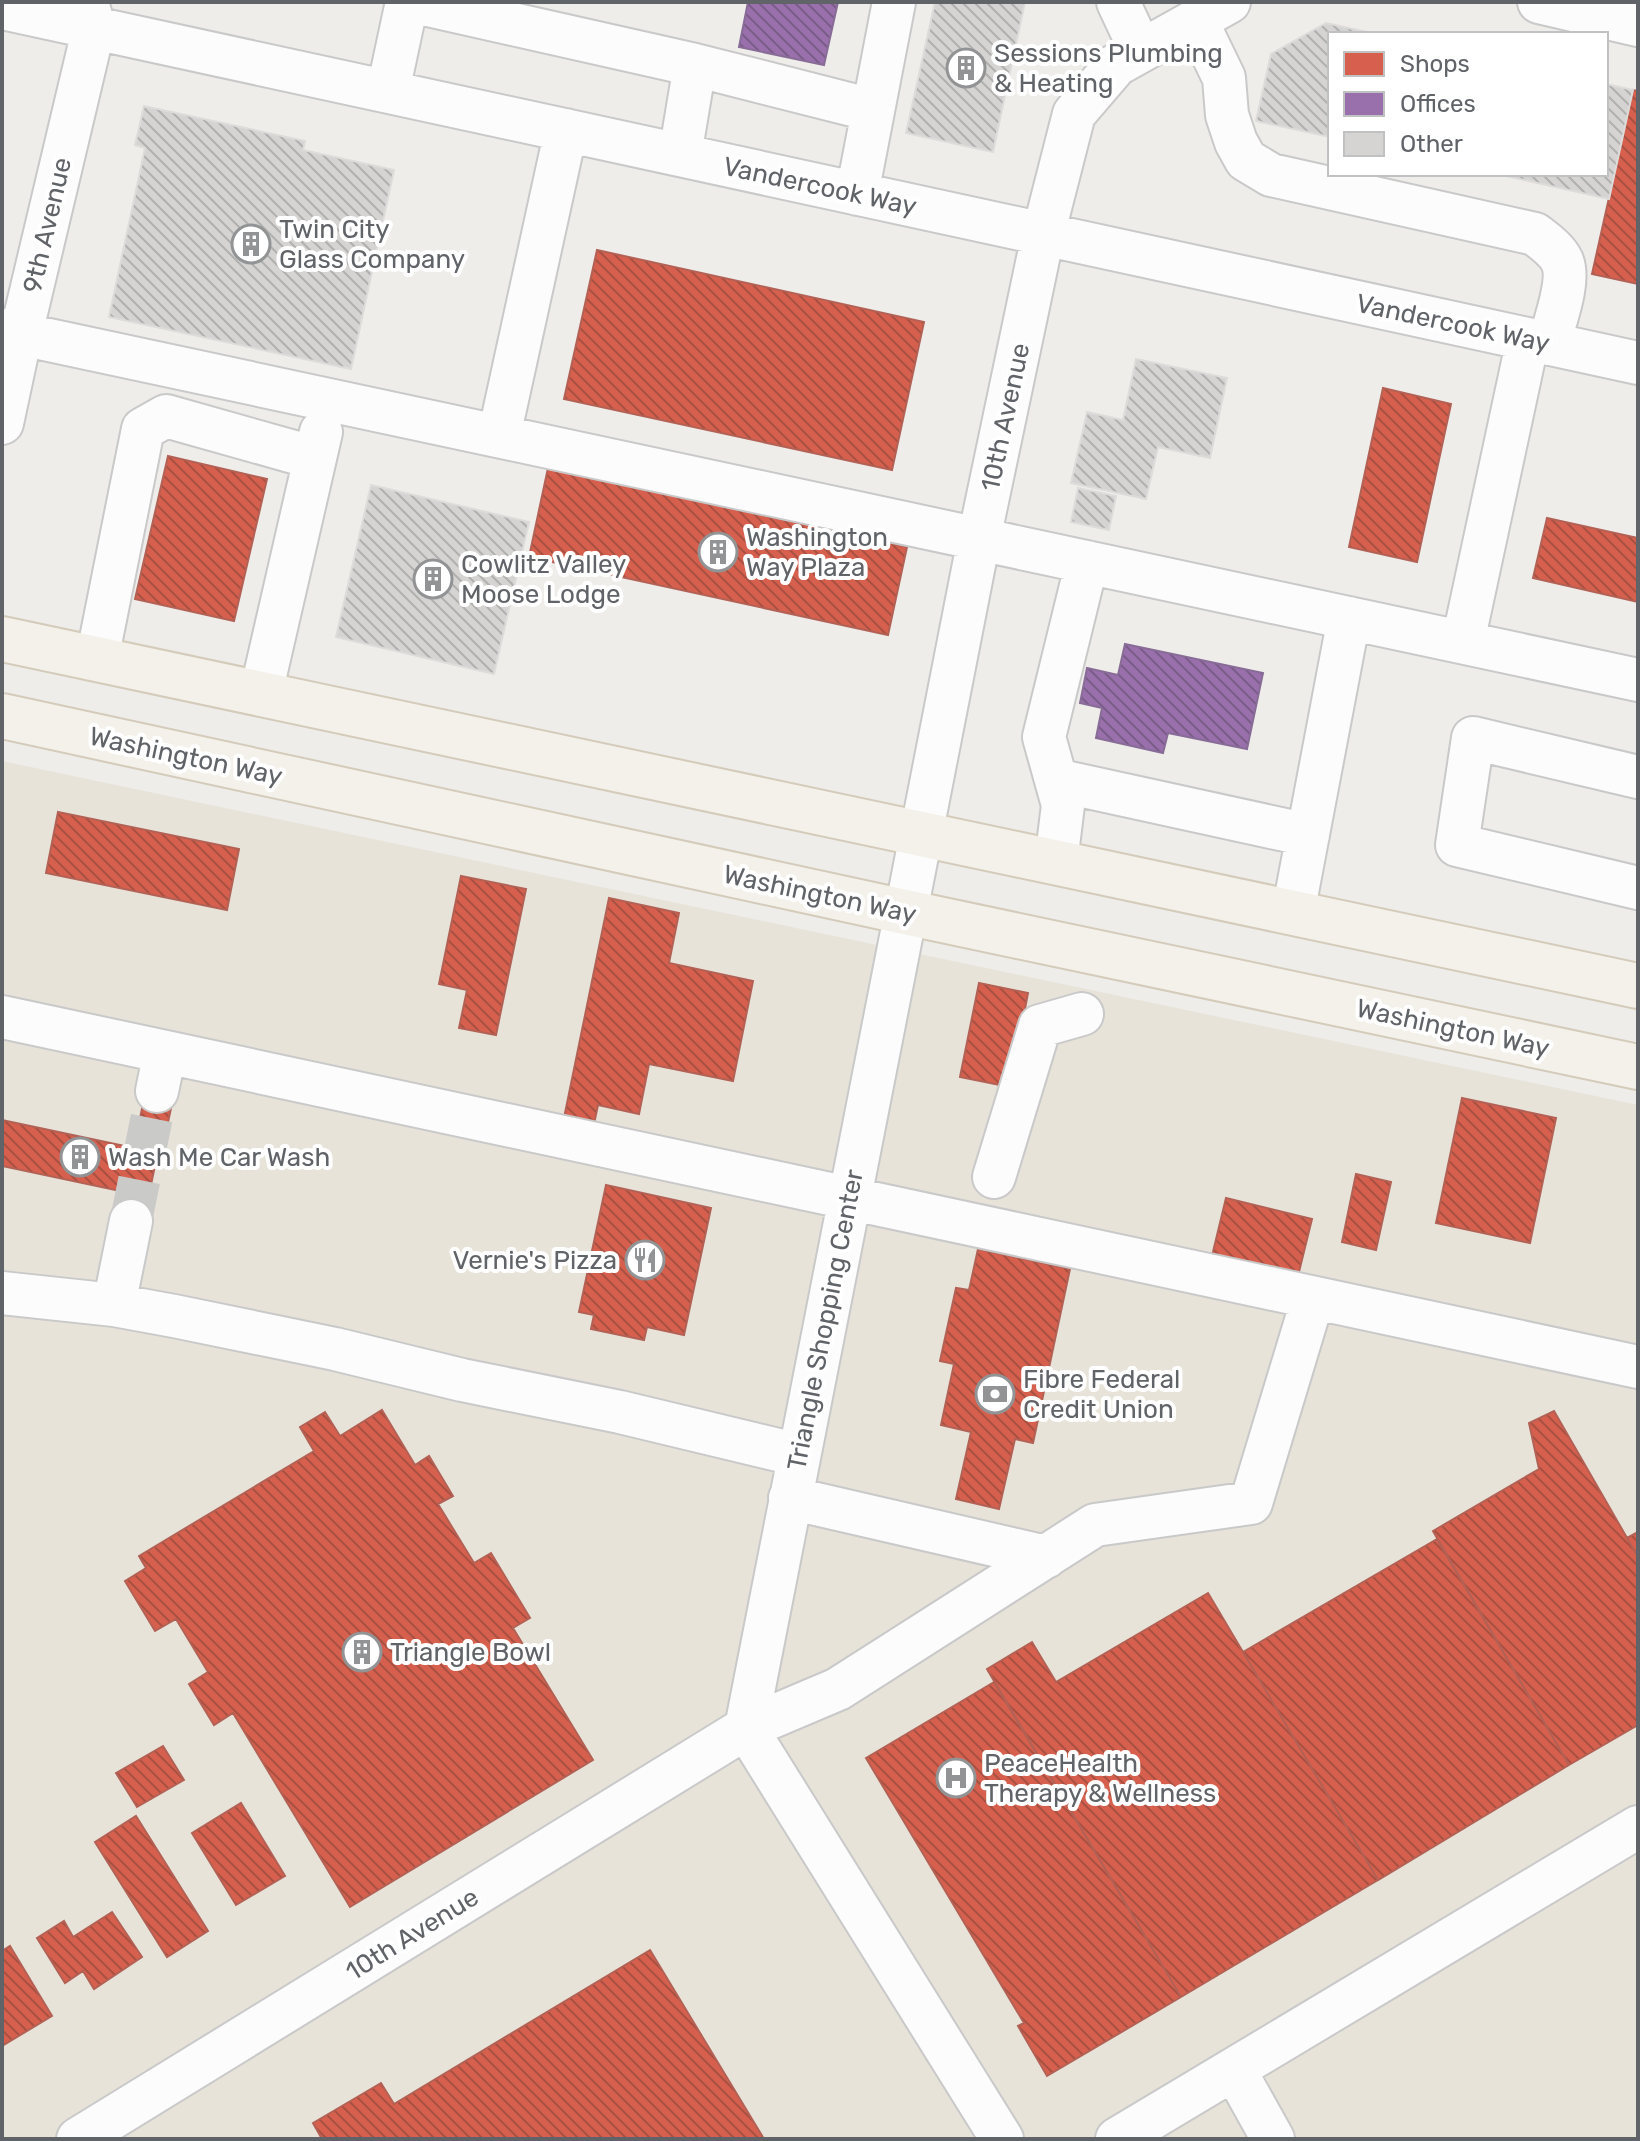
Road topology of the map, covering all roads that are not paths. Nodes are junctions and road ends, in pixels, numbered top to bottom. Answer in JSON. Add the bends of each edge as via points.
{"nodes":[{"id":1,"x":407,"y":2,"type":"edge"},
{"id":2,"x":415,"y":2,"type":"edge"},
{"id":3,"x":894,"y":2,"type":"edge"},
{"id":4,"x":1118,"y":2,"type":"edge"},
{"id":5,"x":1539,"y":2,"type":"edge"},
{"id":6,"x":2,"y":8,"type":"edge"},
{"id":7,"x":1213,"y":11,"type":"edge"},
{"id":8,"x":91,"y":14,"type":"edge"},
{"id":9,"x":1638,"y":25,"type":"edge"},
{"id":10,"x":1141,"y":51,"type":"junction"},
{"id":11,"x":695,"y":65,"type":"junction"},
{"id":12,"x":388,"y":91,"type":"junction"},
{"id":13,"x":872,"y":110,"type":"junction"},
{"id":14,"x":566,"y":130,"type":"junction"},
{"id":15,"x":680,"y":155,"type":"junction"},
{"id":16,"x":857,"y":194,"type":"junction"},
{"id":17,"x":1043,"y":235,"type":"junction"},
{"id":18,"x":12,"y":332,"type":"edge"},
{"id":19,"x":1539,"y":342,"type":"junction"},
{"id":20,"x":1638,"y":363,"type":"edge"},
{"id":21,"x":328,"y":400,"type":"junction"},
{"id":22,"x":2,"y":423,"type":"edge"},
{"id":23,"x":499,"y":436,"type":"junction"},
{"id":24,"x":315,"y":458,"type":"junction"},
{"id":25,"x":979,"y":539,"type":"junction"},
{"id":26,"x":1087,"y":562,"type":"junction"},
{"id":27,"x":1349,"y":618,"type":"junction"},
{"id":28,"x":2,"y":639,"type":"edge"},
{"id":29,"x":1463,"y":642,"type":"junction"},
{"id":30,"x":97,"y":659,"type":"junction"},
{"id":31,"x":1638,"y":680,"type":"edge"},
{"id":32,"x":261,"y":693,"type":"junction"},
{"id":33,"x":2,"y":716,"type":"edge"},
{"id":34,"x":1638,"y":777,"type":"edge"},
{"id":35,"x":1056,"y":780,"type":"junction"},
{"id":36,"x":921,"y":834,"type":"junction"},
{"id":37,"x":1308,"y":835,"type":"junction"},
{"id":38,"x":1056,"y":862,"type":"junction"},
{"id":39,"x":1638,"y":888,"type":"edge"},
{"id":40,"x":905,"y":912,"type":"junction"},
{"id":41,"x":1293,"y":913,"type":"junction"},
{"id":42,"x":1638,"y":986,"type":"edge"},
{"id":43,"x":1082,"y":1014,"type":"dead end"},
{"id":44,"x":2,"y":1017,"type":"edge"},
{"id":45,"x":1638,"y":1067,"type":"edge"},
{"id":46,"x":994,"y":1177,"type":"dead end"},
{"id":47,"x":848,"y":1200,"type":"junction"},
{"id":48,"x":131,"y":1221,"type":"tunnel mouth"},
{"id":49,"x":2,"y":1293,"type":"edge"},
{"id":50,"x":1313,"y":1298,"type":"junction"},
{"id":51,"x":114,"y":1305,"type":"junction"},
{"id":52,"x":1638,"y":1367,"type":"edge"},
{"id":53,"x":799,"y":1455,"type":"junction"},
{"id":54,"x":790,"y":1498,"type":"junction"},
{"id":55,"x":1046,"y":1557,"type":"junction"},
{"id":56,"x":746,"y":1728,"type":"junction"},
{"id":57,"x":1638,"y":1827,"type":"edge"},
{"id":58,"x":1234,"y":2069,"type":"junction"},
{"id":59,"x":78,"y":2139,"type":"edge"},
{"id":60,"x":1002,"y":2139,"type":"edge"},
{"id":61,"x":1117,"y":2139,"type":"edge"},
{"id":62,"x":1273,"y":2139,"type":"edge"}],
"edges":[{"from":1,"to":12,"type":"street"},
{"from":2,"to":11,"type":"street"},
{"from":3,"to":13,"type":"street"},
{"from":4,"to":10,"type":"street"},
{"from":5,"to":9,"type":"street"},
{"from":6,"to":8,"type":"street","name":"Vandercook Way"},
{"from":7,"to":10,"type":"street","name":"10th Avenue"},
{"from":7,"to":19,"type":"street","via":[[1227,115],[1246,160],[1271,175],[1535,234],[1562,260],[1566,277]]},
{"from":8,"to":12,"type":"street","name":"Vandercook Way"},
{"from":8,"to":18,"type":"street","name":"9th Avenue"},
{"from":10,"to":17,"type":"street","name":"10th Avenue","via":[[1116,65],[1074,114]]},
{"from":11,"to":13,"type":"street"},
{"from":11,"to":15,"type":"street"},
{"from":12,"to":14,"type":"street","name":"Vandercook Way"},
{"from":13,"to":16,"type":"street"},
{"from":14,"to":15,"type":"street","name":"Vandercook Way"},
{"from":14,"to":23,"type":"street"},
{"from":15,"to":16,"type":"street","name":"Vandercook Way"},
{"from":16,"to":17,"type":"street","name":"Vandercook Way"},
{"from":17,"to":19,"type":"street","name":"Vandercook Way"},
{"from":17,"to":25,"type":"street","name":"10th Avenue"},
{"from":18,"to":21,"type":"street"},
{"from":18,"to":22,"type":"street","name":"9th Avenue"},
{"from":19,"to":20,"type":"street","name":"Vandercook Way"},
{"from":19,"to":29,"type":"street"},
{"from":21,"to":23,"type":"street"},
{"from":21,"to":24,"type":"street"},
{"from":23,"to":25,"type":"street"},
{"from":24,"to":30,"type":"street","via":[[166,416],[143,429]]},
{"from":24,"to":32,"type":"street"},
{"from":25,"to":26,"type":"street"},
{"from":25,"to":36,"type":"street","name":"10th Avenue"},
{"from":26,"to":27,"type":"street"},
{"from":26,"to":35,"type":"street","via":[[1044,737]]},
{"from":27,"to":29,"type":"street"},
{"from":27,"to":37,"type":"street"},
{"from":28,"to":30,"type":"main road"},
{"from":29,"to":31,"type":"street"},
{"from":30,"to":32,"type":"main road"},
{"from":32,"to":36,"type":"main road"},
{"from":33,"to":40,"type":"main road","name":"Washington Way"},
{"from":34,"to":39,"type":"street","via":[[1473,738],[1457,845]]},
{"from":35,"to":37,"type":"street"},
{"from":35,"to":38,"type":"street","via":[[1063,805]]},
{"from":36,"to":38,"type":"main road"},
{"from":36,"to":40,"type":"street","name":"10th Avenue"},
{"from":37,"to":41,"type":"street"},
{"from":38,"to":41,"type":"main road"},
{"from":40,"to":45,"type":"main road","name":"Washington Way"},
{"from":40,"to":47,"type":"street","name":"Triangle Shopping Center"},
{"from":41,"to":42,"type":"main road"},
{"from":43,"to":46,"type":"street","via":[[1040,1026]]},
{"from":44,"to":47,"type":"street","via":[[161,1072]]},
{"from":47,"to":50,"type":"street"},
{"from":47,"to":53,"type":"street","name":"Triangle Shopping Center"},
{"from":48,"to":51,"type":"street"},
{"from":49,"to":51,"type":"street"},
{"from":50,"to":52,"type":"street"},
{"from":50,"to":55,"type":"street","name":"10th Avenue","via":[[1251,1503],[1095,1525]]},
{"from":51,"to":53,"type":"street","via":[[335,1349]]},
{"from":53,"to":54,"type":"street","name":"Triangle Shopping Center"},
{"from":54,"to":55,"type":"street"},
{"from":54,"to":56,"type":"street","name":"Triangle Shopping Center"},
{"from":55,"to":56,"type":"street","name":"10th Avenue","via":[[838,1689]]},
{"from":56,"to":59,"type":"street","name":"10th Avenue"},
{"from":56,"to":60,"type":"street"},
{"from":57,"to":58,"type":"street"},
{"from":58,"to":61,"type":"street"},
{"from":58,"to":62,"type":"street"}]}
